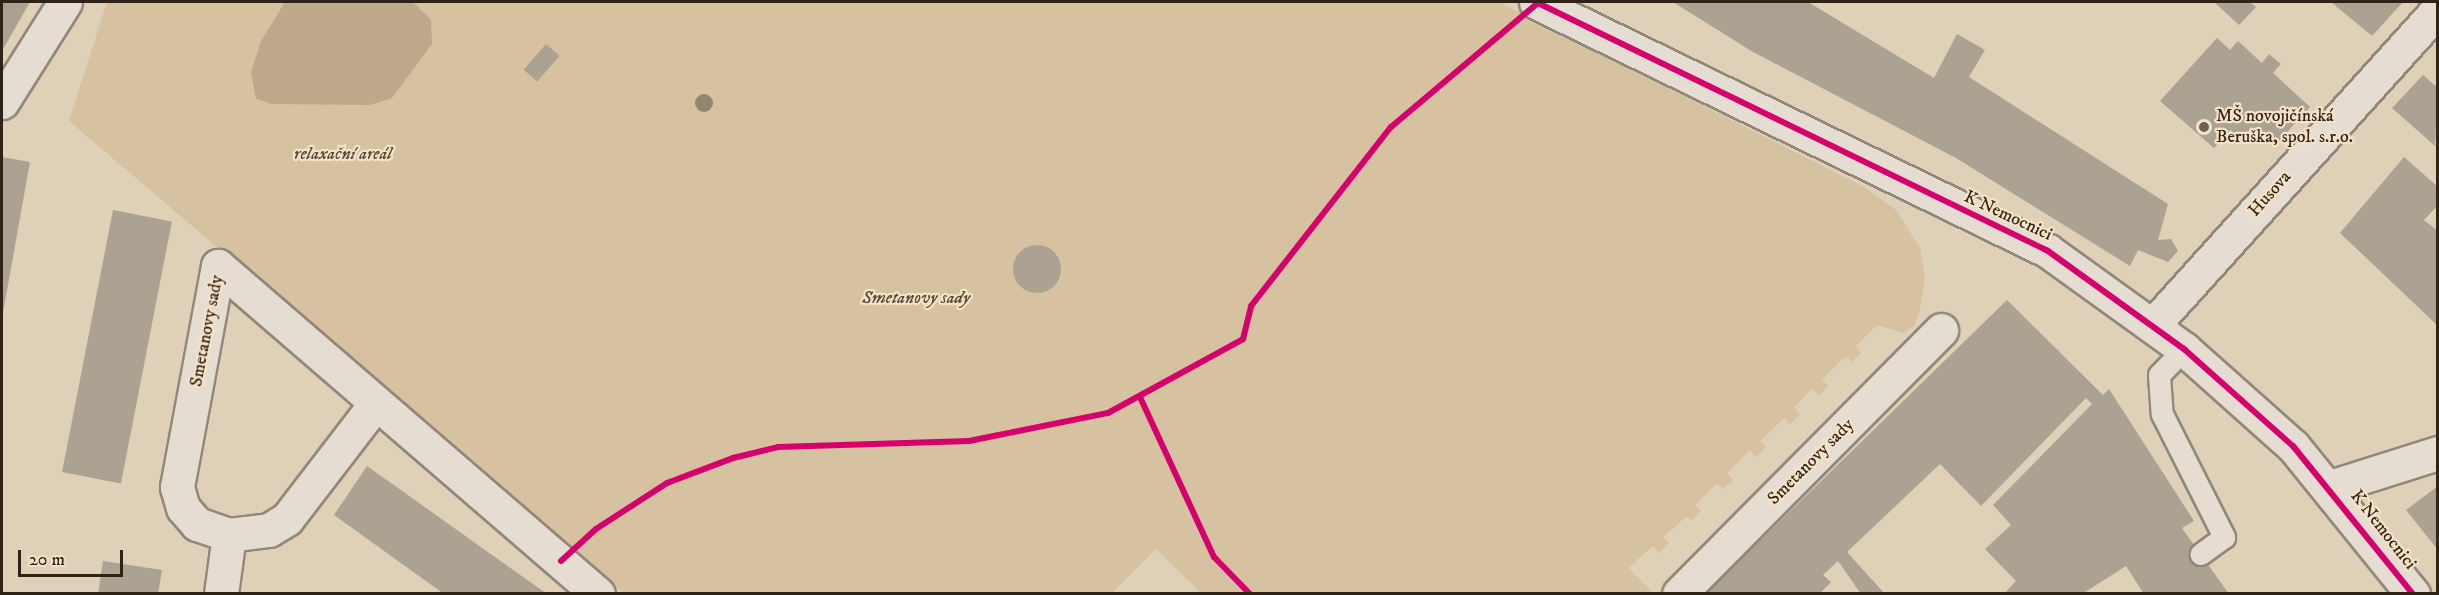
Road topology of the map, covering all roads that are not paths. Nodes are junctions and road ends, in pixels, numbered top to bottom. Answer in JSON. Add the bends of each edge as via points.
{"nodes":[{"id":1,"x":65,"y":2,"type":"edge"},
{"id":2,"x":1537,"y":2,"type":"edge"},
{"id":3,"x":2438,"y":10,"type":"edge"},
{"id":4,"x":2,"y":102,"type":"edge"},
{"id":5,"x":2152,"y":325,"type":"junction"},
{"id":6,"x":1941,"y":330,"type":"dead end"},
{"id":7,"x":2184,"y":349,"type":"junction"},
{"id":8,"x":376,"y":403,"type":"junction"},
{"id":9,"x":2438,"y":453,"type":"edge"},
{"id":10,"x":2330,"y":487,"type":"junction"},
{"id":11,"x":229,"y":535,"type":"junction"},
{"id":12,"x":2201,"y":554,"type":"dead end"},
{"id":13,"x":221,"y":594,"type":"edge"},
{"id":14,"x":598,"y":594,"type":"edge"},
{"id":15,"x":1679,"y":594,"type":"edge"},
{"id":16,"x":2413,"y":594,"type":"edge"}],
"edges":[{"from":1,"to":4,"type":"street"},
{"from":2,"to":5,"type":"street","name":"K Nemocnici","via":[[2048,250]]},
{"from":3,"to":5,"type":"street","name":"Husova"},
{"from":5,"to":7,"type":"street","name":"K Nemocnici"},
{"from":6,"to":15,"type":"street","name":"Smetanovy sady"},
{"from":7,"to":10,"type":"street","name":"K Nemocnici","via":[[2293,446]]},
{"from":7,"to":12,"type":"lane","via":[[2159,375],[2162,414],[2224,537]]},
{"from":8,"to":11,"type":"street","name":"Smetanovy sady","via":[[287,519],[252,536]]},
{"from":8,"to":11,"type":"street","name":"Smetanovy sady","via":[[219,266],[177,488],[183,508],[197,524]]},
{"from":8,"to":14,"type":"street","name":"Smetanovy sady"},
{"from":9,"to":10,"type":"street"},
{"from":10,"to":16,"type":"street","name":"K Nemocnici"},
{"from":11,"to":13,"type":"street"}]}
